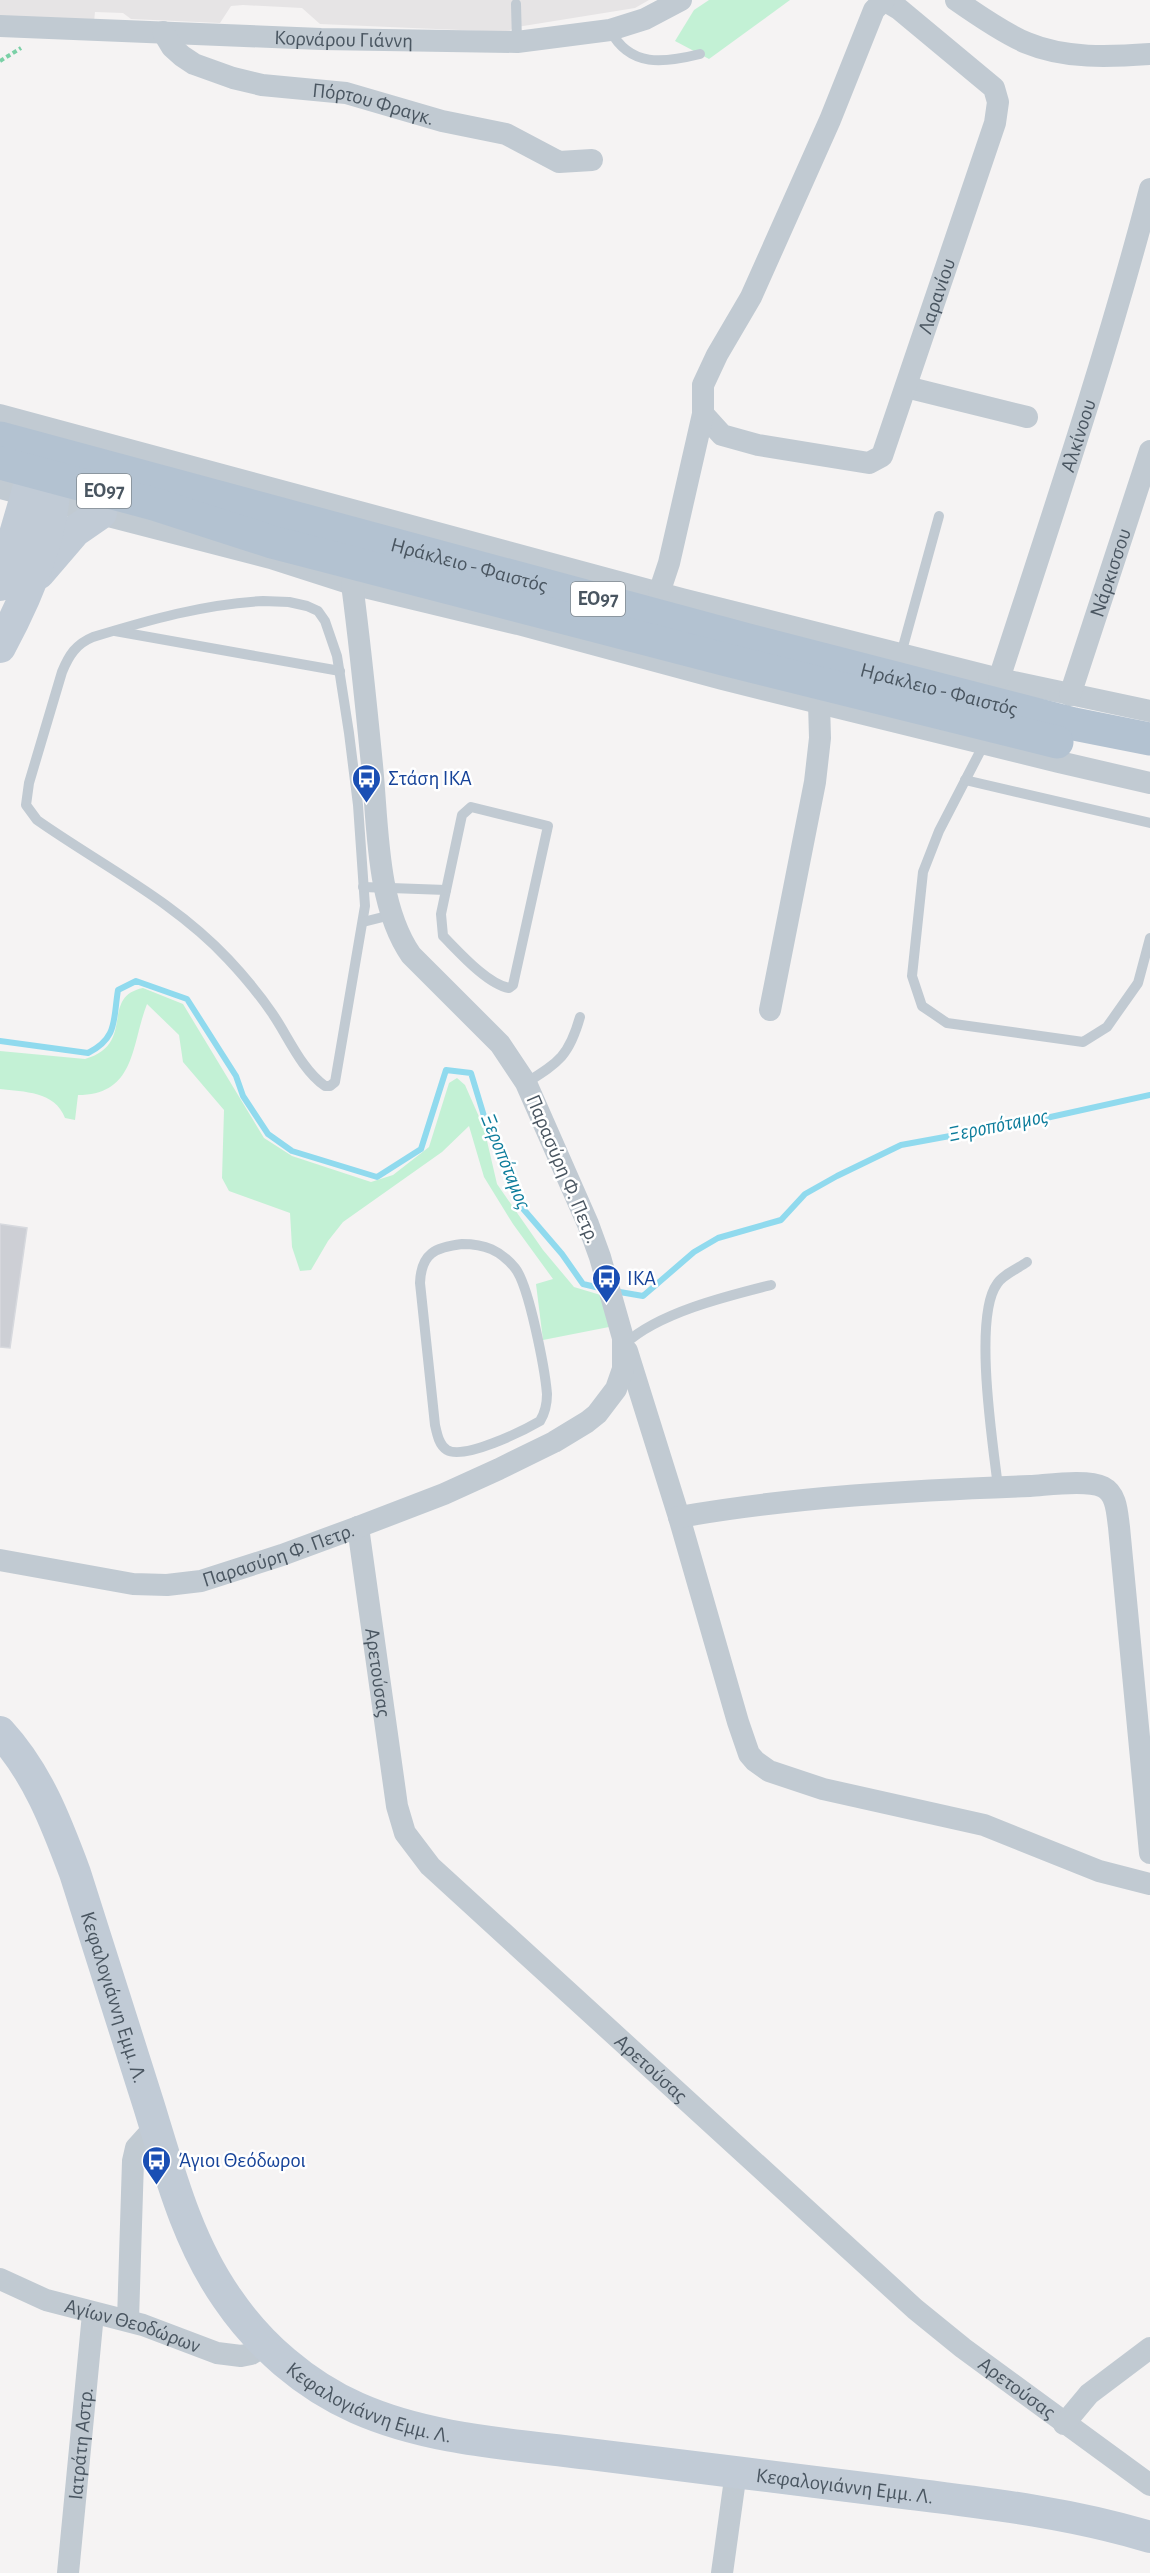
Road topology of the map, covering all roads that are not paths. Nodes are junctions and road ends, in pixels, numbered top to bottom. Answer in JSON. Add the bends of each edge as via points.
{"nodes":[{"id":1,"x":681,"y":0,"type":"edge"},
{"id":2,"x":884,"y":0,"type":"edge"},
{"id":3,"x":956,"y":0,"type":"edge"},
{"id":4,"x":516,"y":4,"type":"dead end"},
{"id":5,"x":0,"y":26,"type":"edge"},
{"id":6,"x":610,"y":30,"type":"junction"},
{"id":7,"x":163,"y":32,"type":"junction"},
{"id":8,"x":517,"y":42,"type":"junction"},
{"id":9,"x":700,"y":54,"type":"dead end"},
{"id":10,"x":1150,"y":54,"type":"edge"},
{"id":11,"x":592,"y":160,"type":"dead end"},
{"id":12,"x":1150,"y":189,"type":"edge"},
{"id":13,"x":906,"y":387,"type":"junction"},
{"id":14,"x":703,"y":414,"type":"junction"},
{"id":15,"x":0,"y":415,"type":"edge"},
{"id":16,"x":1027,"y":417,"type":"dead end"},
{"id":17,"x":1150,"y":451,"type":"edge"},
{"id":18,"x":165,"y":459,"type":"junction"},
{"id":19,"x":93,"y":462,"type":"junction"},
{"id":20,"x":24,"y":466,"type":"edge"},
{"id":21,"x":0,"y":472,"type":"edge"},
{"id":22,"x":154,"y":504,"type":"junction"},
{"id":23,"x":101,"y":513,"type":"junction"},
{"id":24,"x":939,"y":516,"type":"dead end"},
{"id":25,"x":0,"y":533,"type":"edge"},
{"id":26,"x":0,"y":573,"type":"edge"},
{"id":27,"x":31,"y":583,"type":"junction"},
{"id":28,"x":352,"y":584,"type":"junction"},
{"id":29,"x":0,"y":585,"type":"edge"},
{"id":30,"x":471,"y":594,"type":"junction"},
{"id":31,"x":671,"y":596,"type":"junction"},
{"id":32,"x":518,"y":624,"type":"junction"},
{"id":33,"x":113,"y":631,"type":"junction"},
{"id":34,"x":748,"y":640,"type":"junction"},
{"id":35,"x":0,"y":647,"type":"edge"},
{"id":36,"x":901,"y":654,"type":"junction"},
{"id":37,"x":340,"y":671,"type":"junction"},
{"id":38,"x":999,"y":679,"type":"junction"},
{"id":39,"x":1070,"y":695,"type":"junction"},
{"id":40,"x":819,"y":703,"type":"junction"},
{"id":41,"x":1150,"y":711,"type":"edge"},
{"id":42,"x":1150,"y":739,"type":"edge"},
{"id":43,"x":984,"y":744,"type":"junction"},
{"id":44,"x":1150,"y":761,"type":"edge"},
{"id":45,"x":965,"y":780,"type":"junction"},
{"id":46,"x":1150,"y":783,"type":"edge"},
{"id":47,"x":1150,"y":823,"type":"edge"},
{"id":48,"x":374,"y":887,"type":"junction"},
{"id":49,"x":446,"y":890,"type":"junction"},
{"id":50,"x":391,"y":915,"type":"junction"},
{"id":51,"x":363,"y":922,"type":"junction"},
{"id":52,"x":1150,"y":938,"type":"edge"},
{"id":53,"x":770,"y":1010,"type":"dead end"},
{"id":54,"x":580,"y":1017,"type":"dead end"},
{"id":55,"x":526,"y":1083,"type":"junction"},
{"id":56,"x":1027,"y":1262,"type":"dead end"},
{"id":57,"x":771,"y":1285,"type":"dead end"},
{"id":58,"x":624,"y":1341,"type":"junction"},
{"id":59,"x":497,"y":1459,"type":"junction"},
{"id":60,"x":998,"y":1487,"type":"junction"},
{"id":61,"x":679,"y":1517,"type":"junction"},
{"id":62,"x":358,"y":1527,"type":"junction"},
{"id":63,"x":0,"y":1560,"type":"edge"},
{"id":64,"x":0,"y":1732,"type":"edge"},
{"id":65,"x":1150,"y":1853,"type":"edge"},
{"id":66,"x":1150,"y":1884,"type":"edge"},
{"id":67,"x":155,"y":2127,"type":"junction"},
{"id":68,"x":0,"y":2279,"type":"edge"},
{"id":69,"x":93,"y":2314,"type":"junction"},
{"id":70,"x":128,"y":2320,"type":"junction"},
{"id":71,"x":266,"y":2345,"type":"junction"},
{"id":72,"x":1150,"y":2348,"type":"edge"},
{"id":73,"x":1064,"y":2424,"type":"junction"},
{"id":74,"x":736,"y":2472,"type":"junction"},
{"id":75,"x":1150,"y":2485,"type":"edge"},
{"id":76,"x":1150,"y":2537,"type":"edge"},
{"id":77,"x":68,"y":2573,"type":"edge"},
{"id":78,"x":722,"y":2573,"type":"edge"}],
"edges":[{"from":1,"to":6,"type":"street","name":"Κορνάρου Γιάννη","via":[[645,19]]},
{"from":2,"to":13,"type":"street","name":"Λαρανίου","via":[[994,88],[998,102],[995,123]]},
{"from":2,"to":14,"type":"street","via":[[874,10],[751,297],[703,385]]},
{"from":3,"to":10,"type":"street","via":[[1026,43],[1059,52],[1101,56]]},
{"from":4,"to":8,"type":"lane"},
{"from":5,"to":7,"type":"street","name":"Κορνάρου Γιάννη"},
{"from":6,"to":8,"type":"street","name":"Κορνάρου Γιάννη"},
{"from":6,"to":9,"type":"lane","via":[[623,50],[650,60],[669,61]]},
{"from":7,"to":8,"type":"street","name":"Κορνάρου Γιάννη"},
{"from":7,"to":11,"type":"street","name":"Πόρτου Φραγκ.","via":[[182,56],[232,78],[262,85],[346,93],[506,134],[559,162]]},
{"from":12,"to":38,"type":"street","name":"Αλκίνοου","via":[[1094,381]]},
{"from":13,"to":14,"type":"street","name":"Λαρανίου","via":[[882,456],[869,463],[722,435]]},
{"from":13,"to":16,"type":"street"},
{"from":14,"to":31,"type":"street","via":[[669,563]]},
{"from":15,"to":18,"type":"street"},
{"from":17,"to":39,"type":"street","name":"Νάρκισσου"},
{"from":18,"to":19,"type":"main road"},
{"from":18,"to":31,"type":"street"},
{"from":19,"to":20,"type":"main road","name":"Ηράκλειο - Φαιστός","number":"ΕΟ97"},
{"from":19,"to":34,"type":"main road","name":"Ηράκλειο - Φαιστός","number":"ΕΟ97"},
{"from":20,"to":21,"type":"main road"},
{"from":20,"to":22,"type":"main road","name":"Ηράκλειο - Φαιστός","number":"ΕΟ97"},
{"from":20,"to":23,"type":"main road"},
{"from":20,"to":27,"type":"main road","via":[[45,537]]},
{"from":20,"to":29,"type":"main road"},
{"from":22,"to":23,"type":"main road"},
{"from":22,"to":30,"type":"main road","name":"Ηράκλειο - Φαιστός","number":"ΕΟ97","via":[[272,542]]},
{"from":23,"to":27,"type":"main road","via":[[75,531]]},
{"from":23,"to":28,"type":"street"},
{"from":24,"to":36,"type":"lane"},
{"from":25,"to":26,"type":"main road"},
{"from":27,"to":35,"type":"main road"},
{"from":28,"to":32,"type":"street"},
{"from":28,"to":48,"type":"street","name":"Παρασύρη Φ. Πετρ."},
{"from":30,"to":32,"type":"main road"},
{"from":30,"to":44,"type":"main road","name":"Ηράκλειο - Φαιστός","number":"ΕΟ97","via":[[1023,734]]},
{"from":31,"to":34,"type":"main road"},
{"from":31,"to":36,"type":"street"},
{"from":32,"to":40,"type":"street"},
{"from":33,"to":37,"type":"lane"},
{"from":33,"to":37,"type":"lane","via":[[207,606],[289,602],[307,606],[325,621]]},
{"from":33,"to":51,"type":"lane","via":[[84,640],[66,662],[29,783],[29,812],[65,840],[145,890],[209,940],[253,988],[308,1068],[325,1086],[335,1082]]},
{"from":34,"to":42,"type":"main road","name":"Ηράκλειο - Φαιστός","number":"ΕΟ97","via":[[1074,724]]},
{"from":36,"to":38,"type":"street"},
{"from":37,"to":48,"type":"lane"},
{"from":38,"to":39,"type":"street"},
{"from":39,"to":41,"type":"street"},
{"from":40,"to":43,"type":"street"},
{"from":40,"to":53,"type":"street","via":[[815,782]]},
{"from":43,"to":45,"type":"lane"},
{"from":43,"to":46,"type":"street"},
{"from":45,"to":47,"type":"lane"},
{"from":45,"to":52,"type":"lane","via":[[923,872],[912,976],[922,1006],[947,1023],[1083,1042],[1107,1027],[1138,982]]},
{"from":48,"to":49,"type":"lane"},
{"from":48,"to":50,"type":"street","name":"Παρασύρη Φ. Πετρ."},
{"from":48,"to":51,"type":"lane"},
{"from":49,"to":49,"type":"lane","via":[[462,815],[471,807],[548,826],[513,986],[502,987],[443,936],[440,923]]},
{"from":50,"to":51,"type":"lane"},
{"from":50,"to":55,"type":"street","name":"Παρασύρη Φ. Πετρ.","via":[[411,955],[500,1044]]},
{"from":54,"to":55,"type":"lane","via":[[572,1044],[555,1065]]},
{"from":55,"to":58,"type":"street","name":"Παρασύρη Φ. Πετρ.","via":[[588,1224]]},
{"from":56,"to":60,"type":"lane","via":[[997,1283],[987,1315],[985,1355]]},
{"from":57,"to":58,"type":"lane","via":[[706,1302]]},
{"from":58,"to":59,"type":"street","name":"Παρασύρη Φ. Πετρ.","via":[[620,1379],[597,1413],[554,1442]]},
{"from":58,"to":61,"type":"street"},
{"from":59,"to":59,"type":"lane","via":[[446,1449],[437,1436],[420,1283],[423,1264],[438,1248],[462,1244],[492,1248],[520,1275],[528,1297],[546,1385],[546,1406],[540,1421]]},
{"from":59,"to":62,"type":"street","name":"Παρασύρη Φ. Πετρ.","via":[[444,1494]]},
{"from":60,"to":61,"type":"street","via":[[797,1501]]},
{"from":60,"to":65,"type":"street","via":[[1098,1485],[1110,1492],[1115,1502]]},
{"from":61,"to":66,"type":"street","via":[[738,1722],[750,1754],[762,1767],[823,1789],[984,1825],[1099,1871]]},
{"from":62,"to":63,"type":"street","name":"Παρασύρη Φ. Πετρ.","via":[[201,1581],[167,1585],[133,1584]]},
{"from":62,"to":73,"type":"street","name":"Αρετούσας","via":[[397,1806],[405,1833],[430,1866],[915,2309]]},
{"from":64,"to":67,"type":"main road","name":"Κεφαλογιάννη Εμμ. Λ.","via":[[37,1782],[62,1836]]},
{"from":67,"to":70,"type":"street","via":[[136,2148],[133,2162]]},
{"from":67,"to":71,"type":"main road","name":"Κεφαλογιάννη Εμμ. Λ.","via":[[198,2247],[226,2297]]},
{"from":68,"to":69,"type":"street","name":"Αγίων Θεοδώρων","via":[[46,2300]]},
{"from":69,"to":70,"type":"street","name":"Αγίων Θεοδώρων"},
{"from":69,"to":77,"type":"street","name":"Ιατράτη Αστρ."},
{"from":70,"to":71,"type":"street","name":"Αγίων Θεοδώρων","via":[[217,2353],[251,2354]]},
{"from":71,"to":74,"type":"main road","name":"Κεφαλογιάννη Εμμ. Λ.","via":[[333,2396],[374,2415],[414,2427],[512,2445]]},
{"from":72,"to":73,"type":"street","via":[[1089,2394]]},
{"from":73,"to":75,"type":"street","name":"Αρετούσας"},
{"from":74,"to":76,"type":"main road","name":"Κεφαλογιάννη Εμμ. Λ.","via":[[1056,2514]]},
{"from":74,"to":78,"type":"street"}]}
